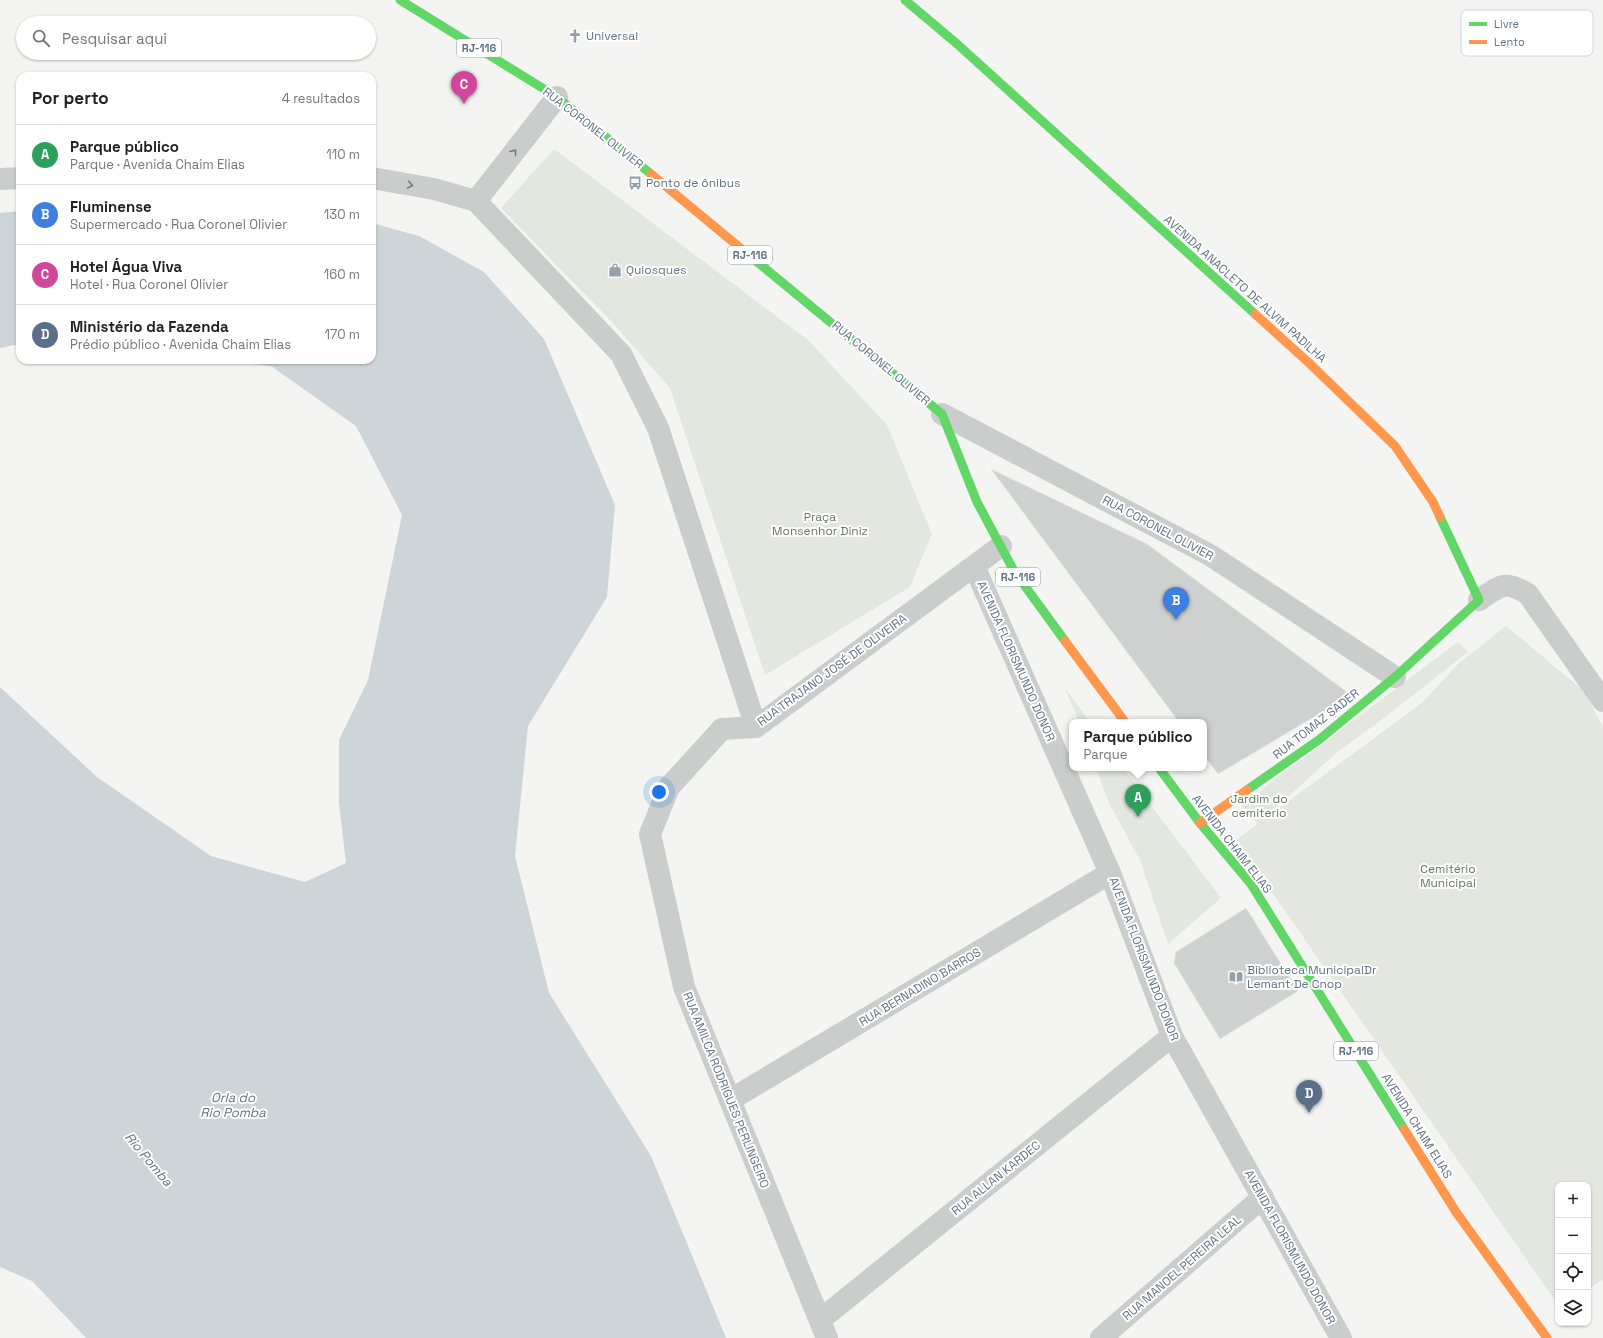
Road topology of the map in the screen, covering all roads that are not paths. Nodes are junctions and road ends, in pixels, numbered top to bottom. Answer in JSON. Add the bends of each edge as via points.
{"nodes":[{"id":1,"x":400,"y":0,"type":"edge"},
{"id":2,"x":905,"y":0,"type":"edge"},
{"id":3,"x":557,"y":97,"type":"junction"},
{"id":4,"x":16,"y":178,"type":"edge"},
{"id":5,"x":0,"y":179,"type":"edge"},
{"id":6,"x":376,"y":179,"type":"edge"},
{"id":7,"x":476,"y":201,"type":"junction"},
{"id":8,"x":942,"y":414,"type":"junction"},
{"id":9,"x":1001,"y":546,"type":"junction"},
{"id":10,"x":974,"y":566,"type":"junction"},
{"id":11,"x":1479,"y":600,"type":"junction"},
{"id":12,"x":1395,"y":677,"type":"junction"},
{"id":13,"x":1603,"y":701,"type":"edge"},
{"id":14,"x":1124,"y":719,"type":"edge"},
{"id":15,"x":756,"y":727,"type":"junction"},
{"id":16,"x":1161,"y":771,"type":"edge"},
{"id":17,"x":1200,"y":823,"type":"junction"},
{"id":18,"x":650,"y":834,"type":"joint"},
{"id":19,"x":1110,"y":873,"type":"junction"},
{"id":20,"x":1172,"y":1036,"type":"junction"},
{"id":21,"x":730,"y":1100,"type":"junction"},
{"id":22,"x":1263,"y":1197,"type":"junction"},
{"id":23,"x":824,"y":1329,"type":"edge"},
{"id":24,"x":1101,"y":1338,"type":"edge"},
{"id":25,"x":1341,"y":1338,"type":"edge"},
{"id":26,"x":1547,"y":1338,"type":"edge"}],
"edges":[{"from":1,"to":3,"type":"main road","name":"RUA CORONEL OLIVIER","number":"RJ-116"},
{"from":2,"to":11,"type":"main road","name":"AVENIDA ANACLETO DE ALVIM PADILHA","via":[[956,43],[1308,362],[1395,446],[1433,502]]},
{"from":7,"to":3,"type":"street","one_way":true},
{"from":3,"to":8,"type":"main road","name":"RUA CORONEL OLIVIER","number":"RJ-116"},
{"from":4,"to":5,"type":"street"},
{"from":6,"to":7,"type":"street","one_way":true,"via":[[434,189]]},
{"from":7,"to":15,"type":"street","via":[[621,354],[658,428]]},
{"from":8,"to":9,"type":"main road","number":"RJ-116","via":[[977,502]]},
{"from":8,"to":12,"type":"street","name":"RUA CORONEL OLIVIER","via":[[1210,555]]},
{"from":9,"to":10,"type":"street","name":"RUA TRAJANO JOSÉ DE OLIVEIRA"},
{"from":9,"to":14,"type":"main road","number":"RJ-116","via":[[1014,571]]},
{"from":10,"to":15,"type":"street","name":"RUA TRAJANO JOSÉ DE OLIVEIRA"},
{"from":10,"to":19,"type":"street","name":"AVENIDA FLORISMUNDO DONOR"},
{"from":11,"to":12,"type":"main road","name":"RUA TOMAZ SADER"},
{"from":11,"to":13,"type":"street","via":[[1499,586],[1507,584],[1528,594]]},
{"from":12,"to":17,"type":"main road","name":"RUA TOMAZ SADER","via":[[1320,738]]},
{"from":15,"to":18,"type":"street","name":"RUA TRAJANO JOSÉ DE OLIVEIRA","via":[[722,729],[669,787]]},
{"from":16,"to":17,"type":"main road","name":"AVENIDA CHAIM ELIAS","number":"RJ-116"},
{"from":17,"to":26,"type":"main road","name":"AVENIDA CHAIM ELIAS","number":"RJ-116","via":[[1251,884],[1456,1212]]},
{"from":18,"to":21,"type":"street","name":"RUA AMILCA RODRIGUES PERLINGEIRO","via":[[684,988]]},
{"from":19,"to":20,"type":"street","name":"AVENIDA FLORISMUNDO DONOR"},
{"from":19,"to":21,"type":"street","name":"RUA BERNADINO BARROS"},
{"from":20,"to":22,"type":"street","name":"AVENIDA FLORISMUNDO DONOR"},
{"from":20,"to":23,"type":"street","name":"RUA ALLAN KARDEC"},
{"from":21,"to":23,"type":"street","name":"RUA AMILCA RODRIGUES PERLINGEIRO"},
{"from":22,"to":24,"type":"street","name":"RUA MANOEL PEREIRA LEAL"},
{"from":22,"to":25,"type":"street","name":"AVENIDA FLORISMUNDO DONOR"}]}
